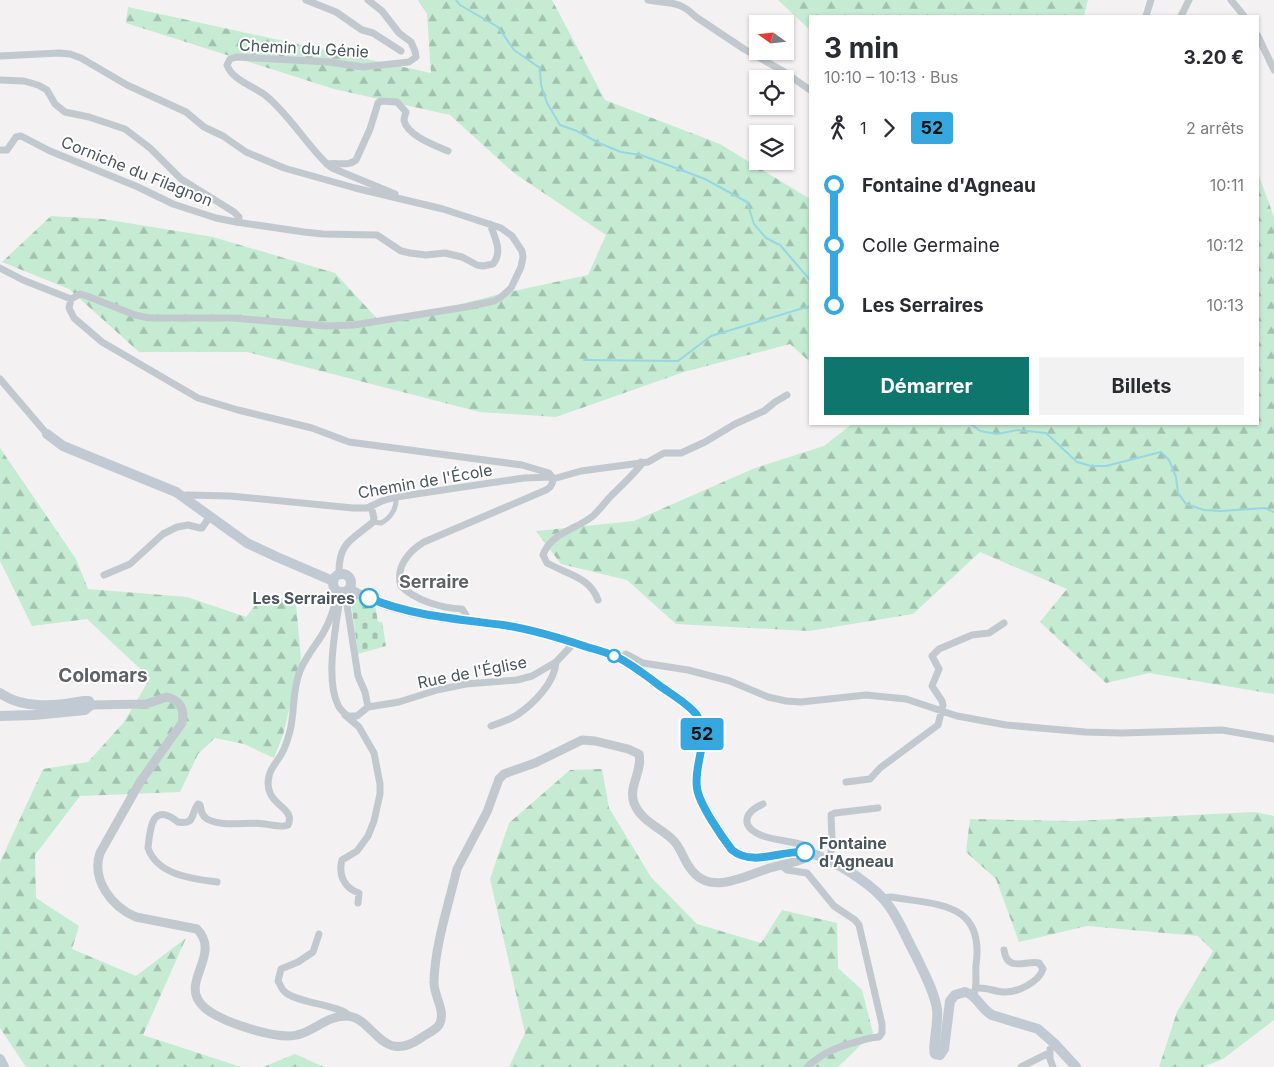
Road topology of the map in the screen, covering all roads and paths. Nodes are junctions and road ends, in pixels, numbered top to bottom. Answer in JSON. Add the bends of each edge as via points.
{"nodes":[{"id":1,"x":306,"y":0,"type":"edge"},
{"id":2,"x":368,"y":0,"type":"edge"},
{"id":3,"x":648,"y":0,"type":"edge"},
{"id":4,"x":1151,"y":0,"type":"edge"},
{"id":5,"x":1189,"y":0,"type":"edge"},
{"id":6,"x":1230,"y":0,"type":"edge"},
{"id":7,"x":1146,"y":15,"type":"edge"},
{"id":8,"x":1182,"y":15,"type":"edge"},
{"id":9,"x":1243,"y":15,"type":"edge"},
{"id":10,"x":1259,"y":38,"type":"edge"},
{"id":11,"x":401,"y":51,"type":"dead end"},
{"id":12,"x":0,"y":56,"type":"edge"},
{"id":13,"x":1274,"y":70,"type":"edge"},
{"id":14,"x":0,"y":80,"type":"edge"},
{"id":15,"x":809,"y":89,"type":"edge"},
{"id":16,"x":0,"y":150,"type":"edge"},
{"id":17,"x":448,"y":151,"type":"dead end"},
{"id":18,"x":327,"y":164,"type":"junction"},
{"id":19,"x":406,"y":201,"type":"junction"},
{"id":20,"x":236,"y":222,"type":"junction"},
{"id":21,"x":490,"y":224,"type":"junction"},
{"id":22,"x":0,"y":268,"type":"edge"},
{"id":23,"x":71,"y":300,"type":"junction"},
{"id":24,"x":0,"y":379,"type":"edge"},
{"id":25,"x":787,"y":395,"type":"dead end"},
{"id":26,"x":47,"y":434,"type":"joint"},
{"id":27,"x":641,"y":462,"type":"junction"},
{"id":28,"x":553,"y":478,"type":"junction"},
{"id":29,"x":184,"y":497,"type":"junction"},
{"id":30,"x":396,"y":497,"type":"junction"},
{"id":31,"x":371,"y":506,"type":"junction"},
{"id":32,"x":210,"y":516,"type":"junction"},
{"id":33,"x":373,"y":522,"type":"junction"},
{"id":34,"x":104,"y":575,"type":"dead end"},
{"id":35,"x":336,"y":578,"type":"junction"},
{"id":36,"x":343,"y":591,"type":"junction"},
{"id":37,"x":598,"y":600,"type":"dead end"},
{"id":38,"x":465,"y":620,"type":"junction"},
{"id":39,"x":1004,"y":622,"type":"dead end"},
{"id":40,"x":574,"y":643,"type":"junction"},
{"id":41,"x":620,"y":659,"type":"junction"},
{"id":42,"x":556,"y":662,"type":"junction"},
{"id":43,"x":0,"y":693,"type":"edge"},
{"id":44,"x":91,"y":705,"type":"junction"},
{"id":45,"x":368,"y":707,"type":"junction"},
{"id":46,"x":941,"y":711,"type":"junction"},
{"id":47,"x":343,"y":712,"type":"junction"},
{"id":48,"x":0,"y":716,"type":"edge"},
{"id":49,"x":491,"y":726,"type":"dead end"},
{"id":50,"x":1274,"y":739,"type":"edge"},
{"id":51,"x":846,"y":782,"type":"dead end"},
{"id":52,"x":763,"y":804,"type":"dead end"},
{"id":53,"x":878,"y":808,"type":"dead end"},
{"id":54,"x":809,"y":853,"type":"junction"},
{"id":55,"x":830,"y":861,"type":"junction"},
{"id":56,"x":781,"y":865,"type":"junction"},
{"id":57,"x":217,"y":882,"type":"dead end"},
{"id":58,"x":883,"y":898,"type":"junction"},
{"id":59,"x":358,"y":903,"type":"dead end"},
{"id":60,"x":319,"y":934,"type":"dead end"},
{"id":61,"x":1004,"y":950,"type":"dead end"},
{"id":62,"x":975,"y":992,"type":"junction"},
{"id":63,"x":349,"y":1016,"type":"junction"},
{"id":64,"x":1054,"y":1043,"type":"junction"},
{"id":65,"x":1049,"y":1053,"type":"junction"},
{"id":66,"x":0,"y":1059,"type":"edge"},
{"id":67,"x":4,"y":1067,"type":"edge"},
{"id":68,"x":807,"y":1067,"type":"edge"},
{"id":69,"x":1021,"y":1067,"type":"edge"},
{"id":70,"x":1053,"y":1067,"type":"edge"},
{"id":71,"x":1076,"y":1067,"type":"edge"}],
"edges":[{"from":1,"to":11,"type":"street","via":[[336,12]]},
{"from":2,"to":18,"type":"street","name":"Chemin du Génie","via":[[411,42],[415,50],[414,60],[363,67],[238,57],[230,59],[227,65],[229,71],[266,96]]},
{"from":3,"to":15,"type":"street","via":[[679,2],[696,17]]},
{"from":4,"to":7,"type":"street"},
{"from":5,"to":8,"type":"street"},
{"from":6,"to":9,"type":"street"},
{"from":10,"to":13,"type":"street"},
{"from":12,"to":19,"type":"street","via":[[70,54],[186,112],[246,152],[308,176]]},
{"from":14,"to":20,"type":"street","via":[[38,85],[47,90],[55,104],[65,112],[89,116],[125,129],[181,179],[234,212],[239,217]]},
{"from":16,"to":20,"type":"street","name":"Corniche du Filagnon","via":[[6,150],[16,137],[21,136],[173,204]]},
{"from":17,"to":18,"type":"street","via":[[409,130],[404,121],[406,112],[397,102],[381,101],[356,160],[348,164]]},
{"from":18,"to":19,"type":"street","name":"Chemin du Génie"},
{"from":19,"to":21,"type":"street"},
{"from":20,"to":21,"type":"street","name":"Corniche du Filagnon","via":[[323,234],[377,235],[410,254],[445,253],[483,266],[493,264],[498,255]]},
{"from":21,"to":23,"type":"street","via":[[512,236],[522,252],[523,261],[508,291],[494,301],[466,307],[354,325],[326,326],[234,318],[150,318],[80,294]]},
{"from":22,"to":23,"type":"street"},
{"from":23,"to":28,"type":"street","via":[[69,308],[74,318],[102,342],[198,398],[322,430],[349,442],[522,465],[546,471]]},
{"from":24,"to":26,"type":"street"},
{"from":25,"to":27,"type":"street","via":[[705,442],[681,453],[664,452],[648,462]]},
{"from":26,"to":29,"type":"main road","via":[[63,446]]},
{"from":27,"to":28,"type":"street"},
{"from":27,"to":37,"type":"street","via":[[642,465],[596,514],[552,540],[543,555],[547,563],[586,581]]},
{"from":28,"to":30,"type":"street","name":"Chemin de l'École","via":[[524,478]]},
{"from":28,"to":38,"type":"street","via":[[552,485],[546,490],[424,542],[404,560],[399,581],[405,590],[443,607],[462,609]]},
{"from":29,"to":31,"type":"street","name":"Chemin de l'École","via":[[230,496],[352,508]]},
{"from":29,"to":32,"type":"main road"},
{"from":30,"to":31,"type":"street","name":"Chemin de l'École"},
{"from":30,"to":33,"type":"street","via":[[395,508],[387,519],[381,523]]},
{"from":31,"to":33,"type":"street"},
{"from":32,"to":34,"type":"street","via":[[202,528],[183,525],[163,534],[130,564]]},
{"from":32,"to":35,"type":"main road","via":[[247,543]]},
{"from":33,"to":35,"type":"street","via":[[346,544]]},
{"from":35,"to":36,"type":"main road","via":[[333,586]]},
{"from":35,"to":36,"type":"main road","via":[[345,575],[349,578],[351,584]]},
{"from":36,"to":38,"type":"main road","via":[[407,612]]},
{"from":36,"to":45,"type":"street","via":[[358,676]]},
{"from":36,"to":47,"type":"street","via":[[332,668],[335,700]]},
{"from":36,"to":57,"type":"street","via":[[327,626],[300,669],[291,730],[269,775],[269,794],[287,811],[290,823],[286,827],[210,820],[198,804],[188,822],[178,822],[169,815],[159,814],[152,820],[148,848],[164,868],[188,877]]},
{"from":38,"to":40,"type":"main road"},
{"from":39,"to":46,"type":"street","via":[[989,633],[972,635],[933,653],[939,669],[932,686],[942,701]]},
{"from":40,"to":41,"type":"main road"},
{"from":40,"to":42,"type":"street","name":"Rue de l'Église"},
{"from":41,"to":46,"type":"street","via":[[626,654],[648,664],[688,670],[730,681],[786,702],[866,695],[906,699]]},
{"from":41,"to":54,"type":"main road","via":[[673,695],[698,717],[702,738],[696,782],[698,792],[732,850],[753,858]]},
{"from":42,"to":45,"type":"street","name":"Rue de l'Église","via":[[522,679],[458,686]]},
{"from":42,"to":49,"type":"street","via":[[552,677],[533,702],[516,716]]},
{"from":43,"to":44,"type":"main road","via":[[41,706],[84,701]]},
{"from":44,"to":48,"type":"main road","via":[[85,710]]},
{"from":44,"to":63,"type":"street","via":[[146,704],[167,697],[179,703],[184,715],[182,723],[140,782],[100,854],[98,872],[112,901],[136,917],[196,928],[202,934],[206,948],[194,990],[204,1007],[226,1020],[252,1030],[292,1036],[330,1018]]},
{"from":45,"to":47,"type":"street","name":"Rue de l'Église","via":[[357,716]]},
{"from":46,"to":50,"type":"street","via":[[1006,725],[1044,729],[1122,733],[1222,730]]},
{"from":46,"to":51,"type":"street","via":[[934,729],[886,763],[870,779]]},
{"from":47,"to":59,"type":"street","via":[[359,727],[372,750],[380,784],[378,808],[368,836],[357,851],[342,860],[340,868],[349,888],[359,893]]},
{"from":52,"to":54,"type":"street","via":[[749,813],[748,824],[762,835],[807,846]]},
{"from":53,"to":55,"type":"street","via":[[831,815]]},
{"from":54,"to":55,"type":"main road"},
{"from":54,"to":56,"type":"street","via":[[802,860]]},
{"from":55,"to":58,"type":"main road"},
{"from":56,"to":63,"type":"street","via":[[722,883],[698,877],[678,846],[647,821],[634,802],[632,794],[640,765],[639,754],[595,740],[582,740],[499,779],[452,887],[435,971],[434,990],[442,1016],[437,1027],[412,1044],[400,1046],[385,1043],[359,1020]]},
{"from":56,"to":68,"type":"street","via":[[787,870],[807,873],[834,906],[859,925],[882,1024],[879,1037],[832,1049]]},
{"from":58,"to":62,"type":"street","via":[[945,905],[966,918],[976,939],[978,955]]},
{"from":58,"to":62,"type":"main road","via":[[895,915],[932,990],[938,1022],[935,1054],[940,1055],[944,1049],[952,997],[959,992]]},
{"from":60,"to":63,"type":"street","via":[[313,952],[280,969],[278,981],[285,992],[345,1011]]},
{"from":61,"to":62,"type":"street","via":[[1011,962],[1019,965],[1039,963],[1043,969],[1041,974],[1010,992],[986,988]]},
{"from":62,"to":64,"type":"main road","via":[[987,1012],[1030,1026]]},
{"from":64,"to":65,"type":"street"},
{"from":64,"to":71,"type":"main road"},
{"from":65,"to":69,"type":"street"},
{"from":65,"to":70,"type":"street"},
{"from":66,"to":67,"type":"main road"}]}
